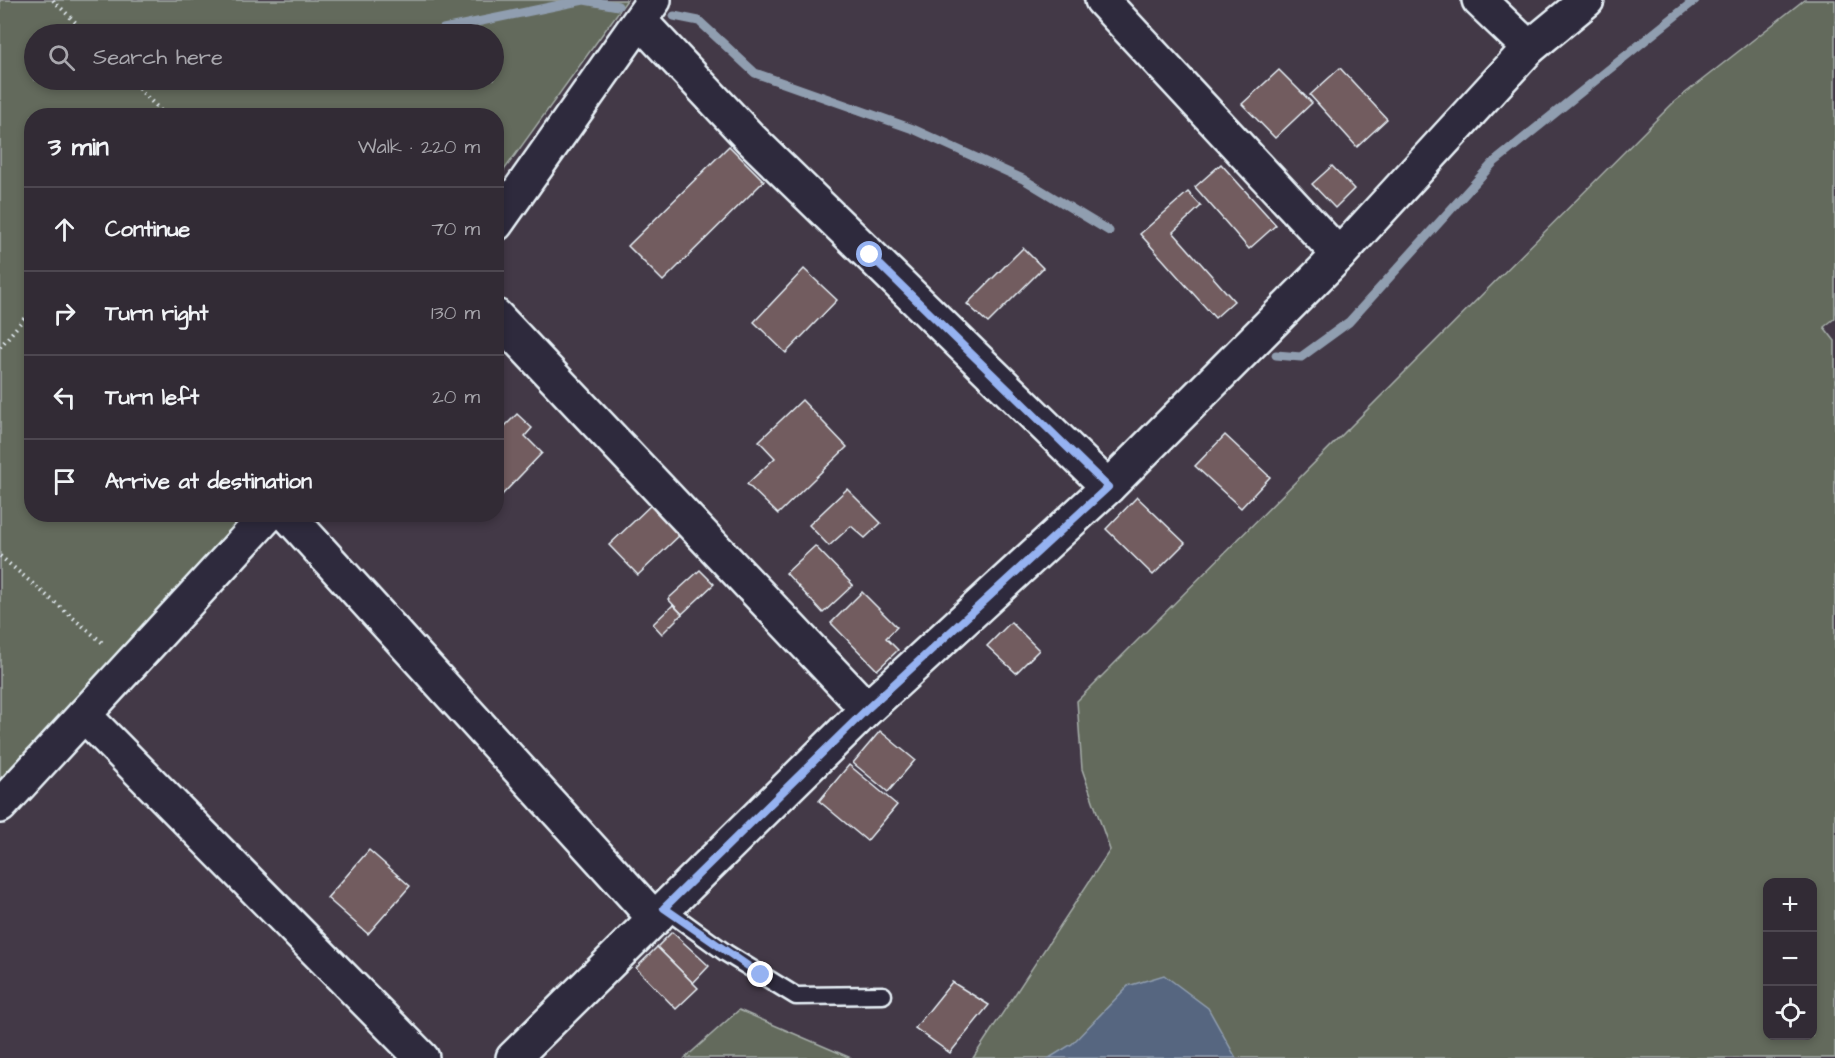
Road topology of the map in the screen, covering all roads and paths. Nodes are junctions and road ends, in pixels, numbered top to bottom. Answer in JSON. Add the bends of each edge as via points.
{"nodes":[{"id":1,"x":53,"y":0,"type":"edge"},
{"id":2,"x":1102,"y":0,"type":"edge"},
{"id":3,"x":1479,"y":0,"type":"edge"},
{"id":4,"x":1587,"y":0,"type":"edge"},
{"id":5,"x":647,"y":10,"type":"edge"},
{"id":6,"x":77,"y":24,"type":"edge"},
{"id":7,"x":1529,"y":48,"type":"junction"},
{"id":8,"x":140,"y":90,"type":"edge"},
{"id":9,"x":157,"y":108,"type":"edge"},
{"id":10,"x":504,"y":213,"type":"edge"},
{"id":11,"x":1338,"y":255,"type":"junction"},
{"id":12,"x":24,"y":318,"type":"edge"},
{"id":13,"x":504,"y":324,"type":"edge"},
{"id":14,"x":0,"y":347,"type":"edge"},
{"id":15,"x":1108,"y":487,"type":"junction"},
{"id":16,"x":262,"y":522,"type":"edge"},
{"id":17,"x":293,"y":522,"type":"edge"},
{"id":18,"x":0,"y":556,"type":"edge"},
{"id":19,"x":130,"y":666,"type":"junction"},
{"id":20,"x":867,"y":709,"type":"junction"},
{"id":21,"x":84,"y":715,"type":"junction"},
{"id":22,"x":0,"y":806,"type":"edge"},
{"id":23,"x":659,"y":914,"type":"junction"},
{"id":24,"x":883,"y":995,"type":"dead end"},
{"id":25,"x":422,"y":1058,"type":"edge"},
{"id":26,"x":513,"y":1058,"type":"edge"}],
"edges":[{"from":1,"to":6,"type":"path"},
{"from":2,"to":11,"type":"street"},
{"from":3,"to":7,"type":"street"},
{"from":4,"to":7,"type":"street"},
{"from":5,"to":10,"type":"street"},
{"from":5,"to":15,"type":"street","via":[[751,139]]},
{"from":7,"to":11,"type":"street"},
{"from":8,"to":9,"type":"path"},
{"from":11,"to":15,"type":"street"},
{"from":12,"to":14,"type":"path"},
{"from":13,"to":20,"type":"street"},
{"from":15,"to":20,"type":"street"},
{"from":16,"to":19,"type":"street"},
{"from":17,"to":23,"type":"street"},
{"from":18,"to":19,"type":"path"},
{"from":19,"to":21,"type":"street"},
{"from":20,"to":23,"type":"street"},
{"from":21,"to":22,"type":"street"},
{"from":21,"to":25,"type":"street"},
{"from":23,"to":24,"type":"lane","via":[[796,996]]},
{"from":23,"to":26,"type":"street"}]}
